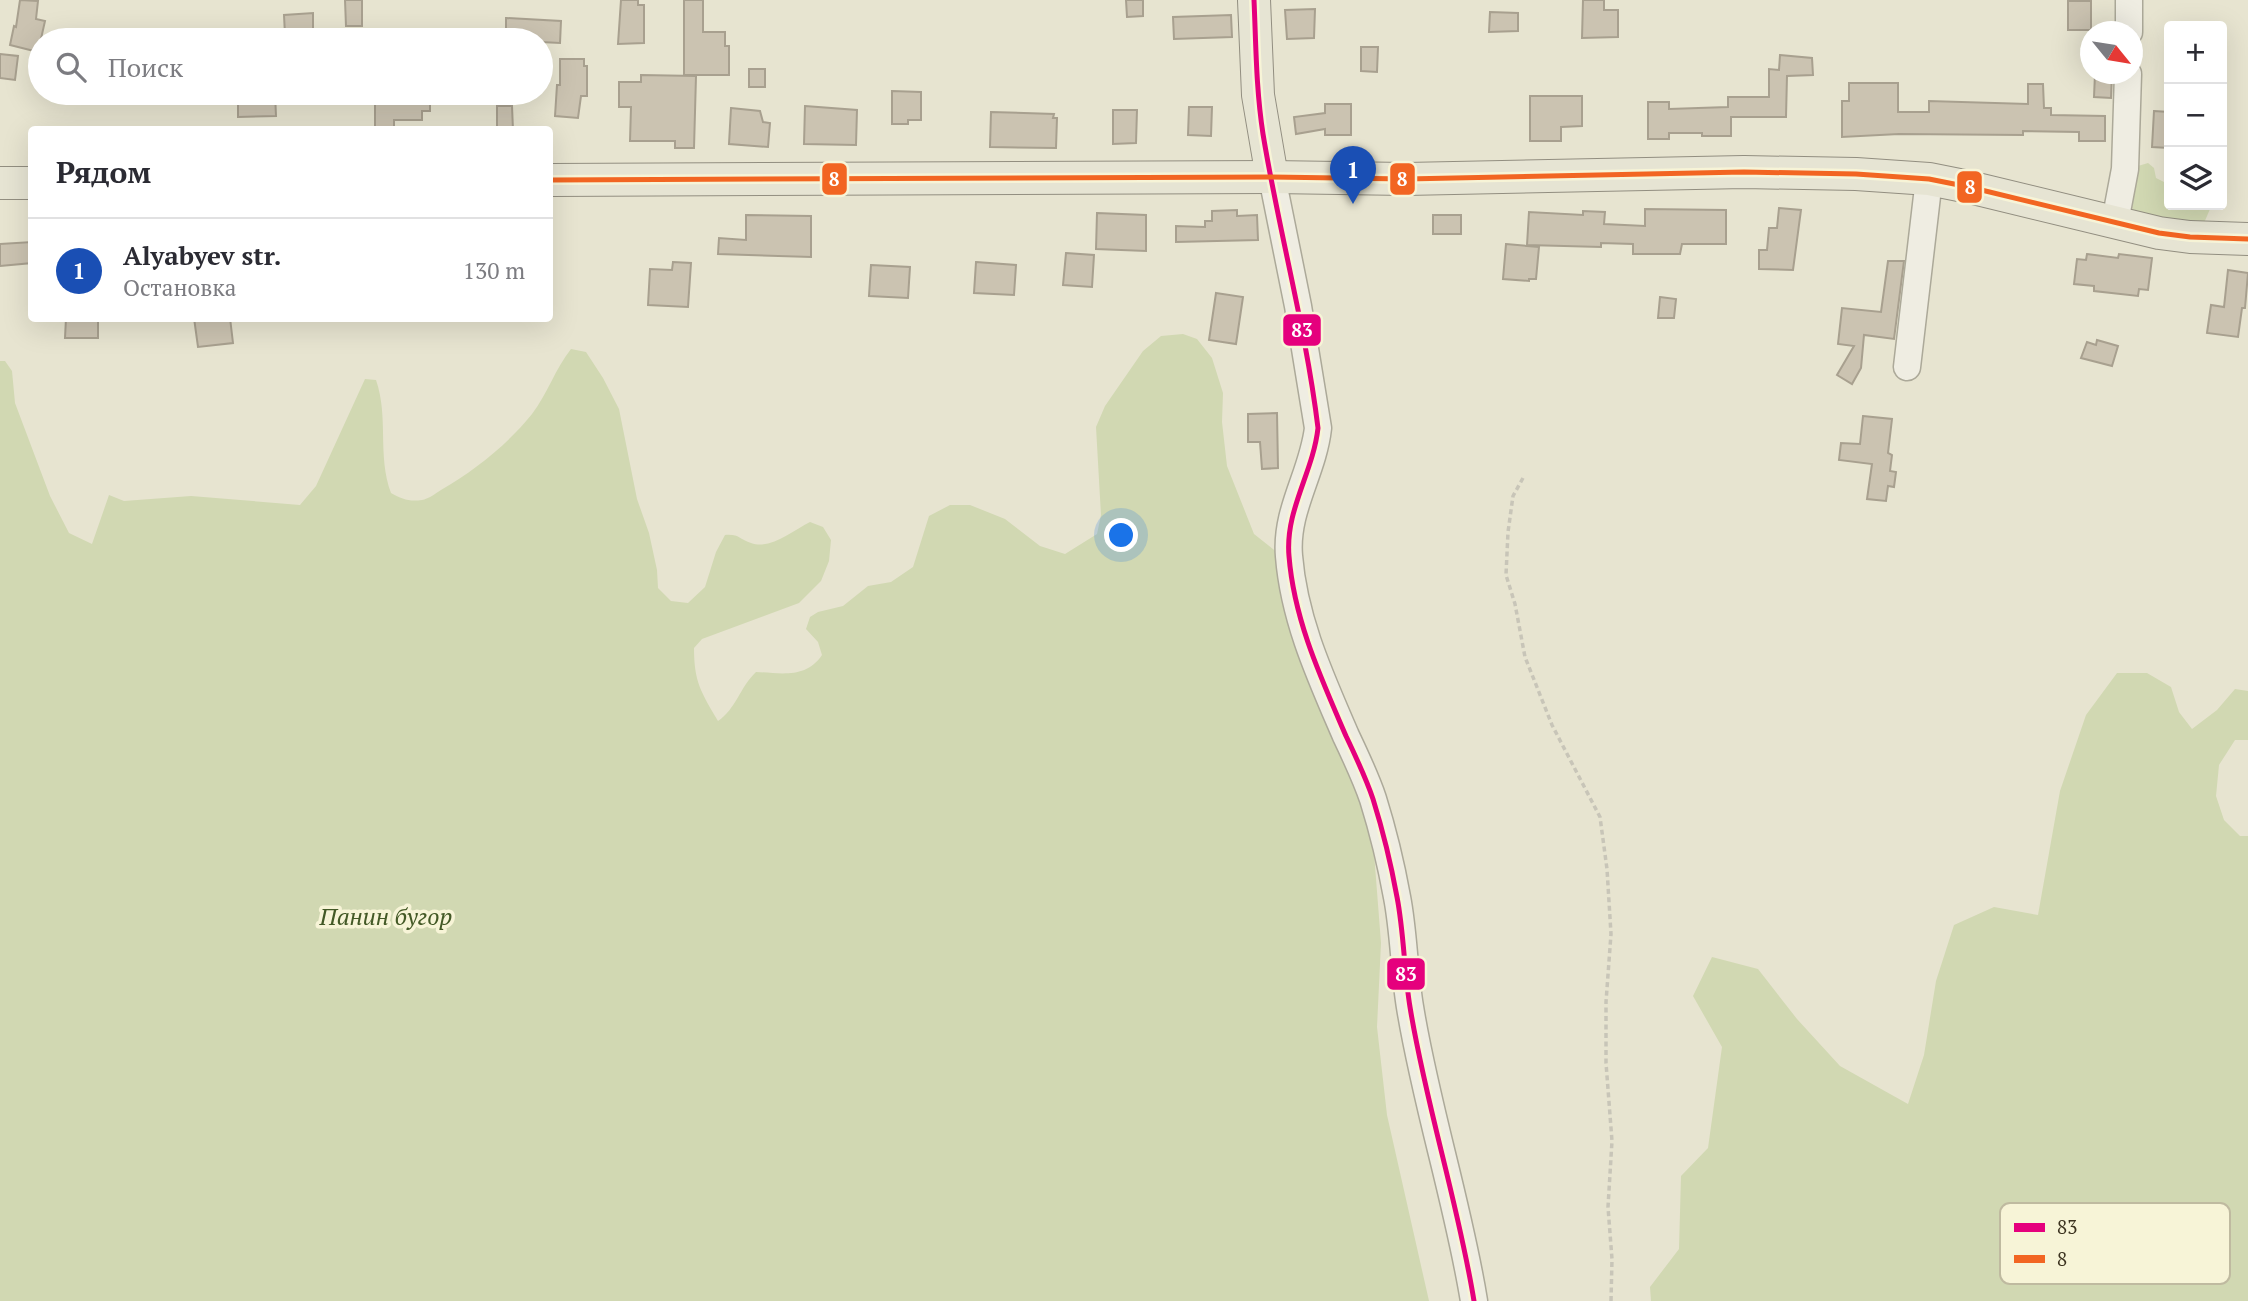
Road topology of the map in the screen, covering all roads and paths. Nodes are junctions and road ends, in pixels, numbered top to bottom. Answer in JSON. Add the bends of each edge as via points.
{"nodes":[{"id":1,"x":1254,"y":0,"type":"edge"},
{"id":2,"x":2129,"y":0,"type":"edge"},
{"id":3,"x":2129,"y":21,"type":"edge"},
{"id":4,"x":2128,"y":84,"type":"edge"},
{"id":5,"x":1272,"y":177,"type":"junction"},
{"id":6,"x":1929,"y":179,"type":"junction"},
{"id":7,"x":553,"y":180,"type":"edge"},
{"id":8,"x":0,"y":183,"type":"edge"},
{"id":9,"x":28,"y":183,"type":"edge"},
{"id":10,"x":2115,"y":222,"type":"junction"},
{"id":11,"x":2248,"y":239,"type":"edge"},
{"id":12,"x":1907,"y":367,"type":"dead end"},
{"id":13,"x":1523,"y":478,"type":"dead end"},
{"id":14,"x":1474,"y":1301,"type":"edge"},
{"id":15,"x":1611,"y":1301,"type":"edge"}],
"edges":[{"from":1,"to":5,"type":"main road","via":[[1258,95]]},
{"from":2,"to":3,"type":"street"},
{"from":4,"to":10,"type":"street","via":[[2125,169]]},
{"from":5,"to":6,"type":"main road","via":[[1779,172]]},
{"from":5,"to":7,"type":"main road"},
{"from":5,"to":14,"type":"street","via":[[1318,428],[1290,525],[1291,569],[1304,635],[1368,786],[1381,829],[1397,897],[1410,1006]]},
{"from":6,"to":10,"type":"main road"},
{"from":6,"to":12,"type":"street"},
{"from":8,"to":9,"type":"main road"},
{"from":10,"to":11,"type":"main road","via":[[2190,237]]},
{"from":13,"to":15,"type":"path","via":[[1513,496],[1506,575],[1525,657],[1552,725],[1600,817],[1607,869]]}]}
